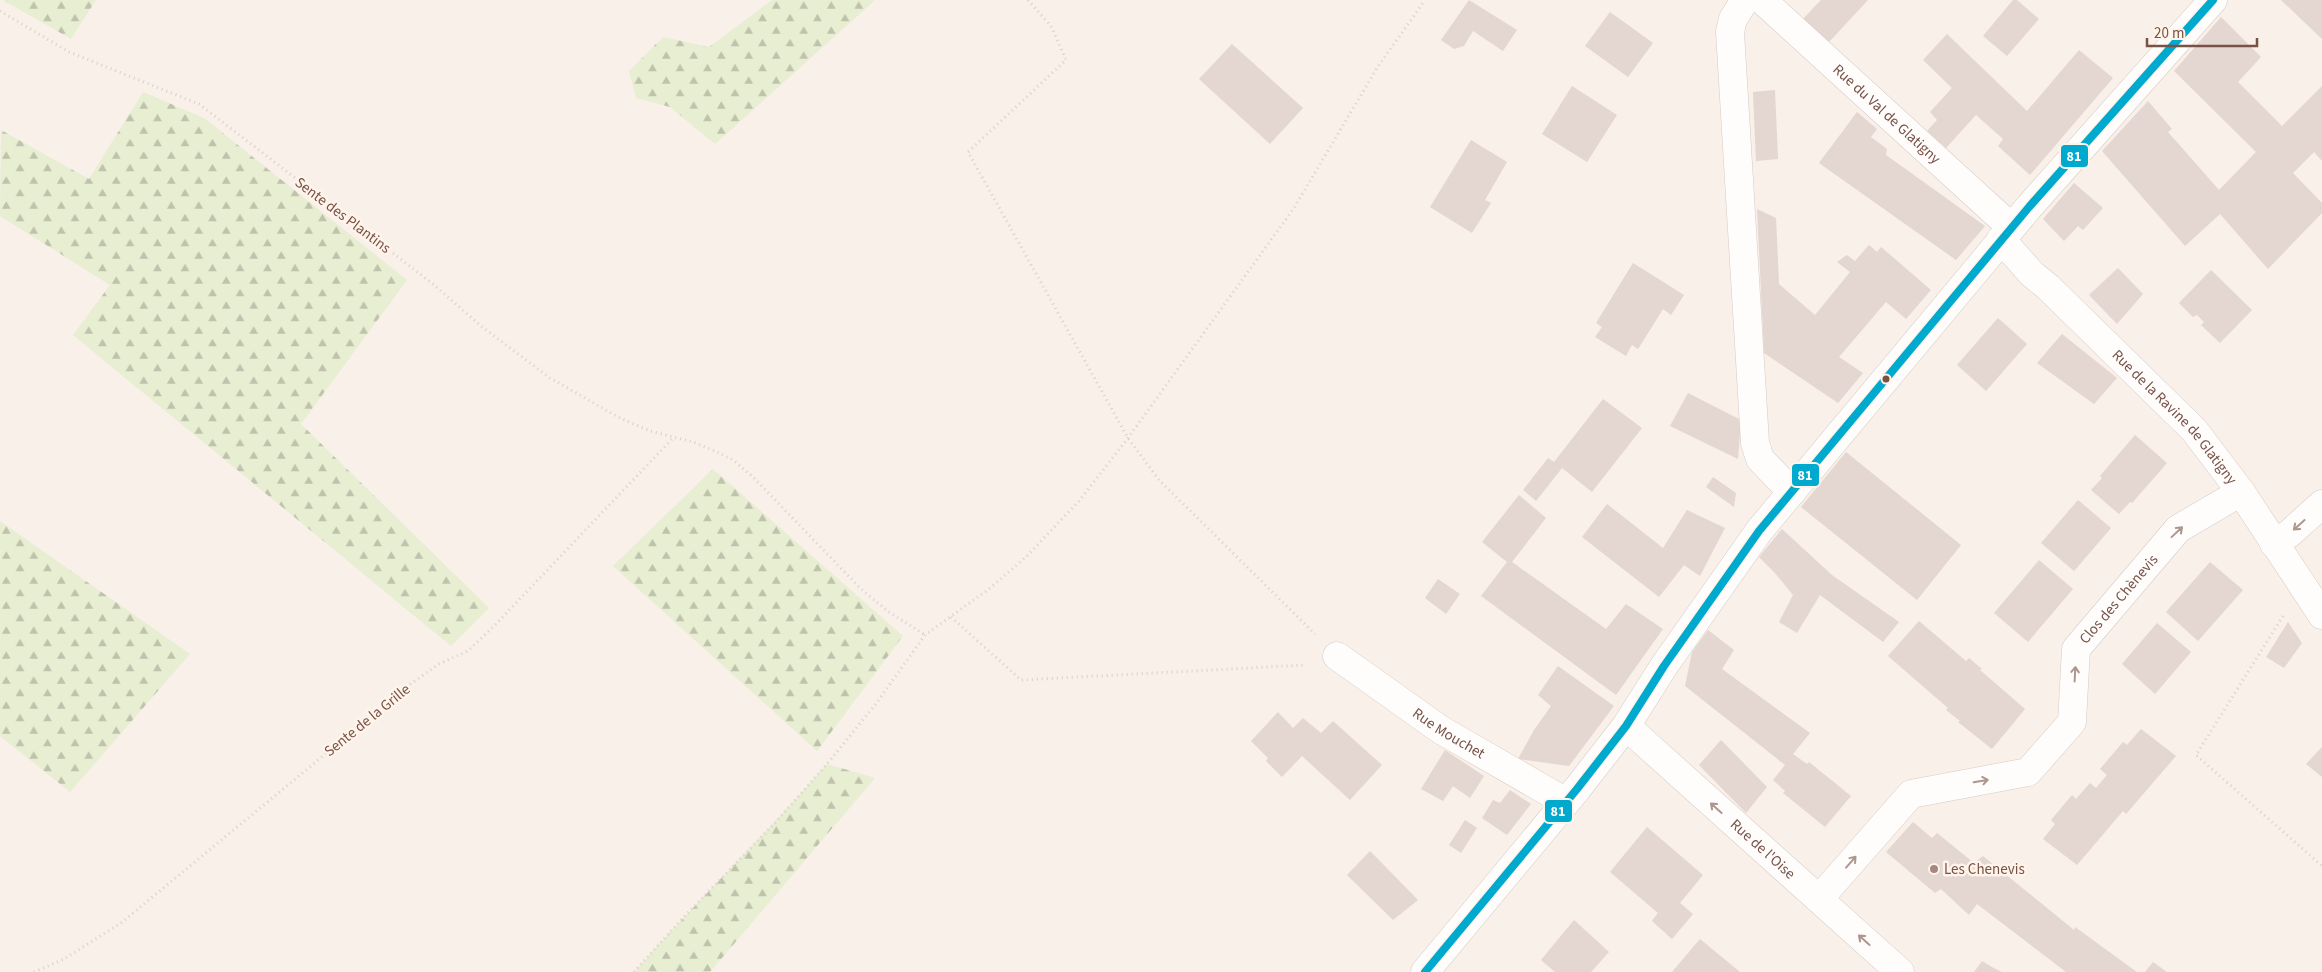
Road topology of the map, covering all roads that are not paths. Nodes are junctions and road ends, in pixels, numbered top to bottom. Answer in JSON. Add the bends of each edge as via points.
{"nodes":[{"id":1,"x":1745,"y":0,"type":"edge"},
{"id":2,"x":1762,"y":0,"type":"edge"},
{"id":3,"x":2213,"y":0,"type":"edge"},
{"id":4,"x":2006,"y":233,"type":"junction"},
{"id":5,"x":1792,"y":492,"type":"junction"},
{"id":6,"x":2240,"y":492,"type":"junction"},
{"id":7,"x":2322,"y":504,"type":"edge"},
{"id":8,"x":2274,"y":544,"type":"junction"},
{"id":9,"x":2316,"y":607,"type":"edge"},
{"id":10,"x":1337,"y":656,"type":"road end"},
{"id":11,"x":1626,"y":726,"type":"junction"},
{"id":12,"x":1566,"y":802,"type":"junction"},
{"id":13,"x":1819,"y":899,"type":"junction"},
{"id":14,"x":1425,"y":972,"type":"edge"},
{"id":15,"x":1900,"y":972,"type":"edge"}],
"edges":[{"from":1,"to":5,"type":"street","via":[[1733,19],[1730,32],[1755,443],[1760,459]]},
{"from":2,"to":4,"type":"street","name":"Rue du Val de Glatigny"},
{"from":3,"to":4,"type":"street"},
{"from":4,"to":5,"type":"street"},
{"from":4,"to":6,"type":"street","name":"Rue de la Ravine de Glatigny","via":[[2032,274],[2194,430]]},
{"from":5,"to":11,"type":"street","via":[[1717,589]]},
{"from":6,"to":8,"type":"street","name":"Rue de la Ravine de Glatigny"},
{"from":13,"to":6,"type":"street","name":"Clos des Chènevis","one_way":true,"via":[[1911,794],[2028,772],[2072,722],[2076,649],[2178,529]]},
{"from":7,"to":8,"type":"street","one_way":true},
{"from":8,"to":9,"type":"street","name":"Rue de la Ravine de Glatigny"},
{"from":10,"to":12,"type":"street","name":"Rue Mouchet","via":[[1441,730]]},
{"from":11,"to":12,"type":"street"},
{"from":13,"to":11,"type":"street","name":"Rue de l'Oise","one_way":true},
{"from":12,"to":14,"type":"street"},
{"from":15,"to":13,"type":"street","name":"Rue de l'Oise","one_way":true}]}
